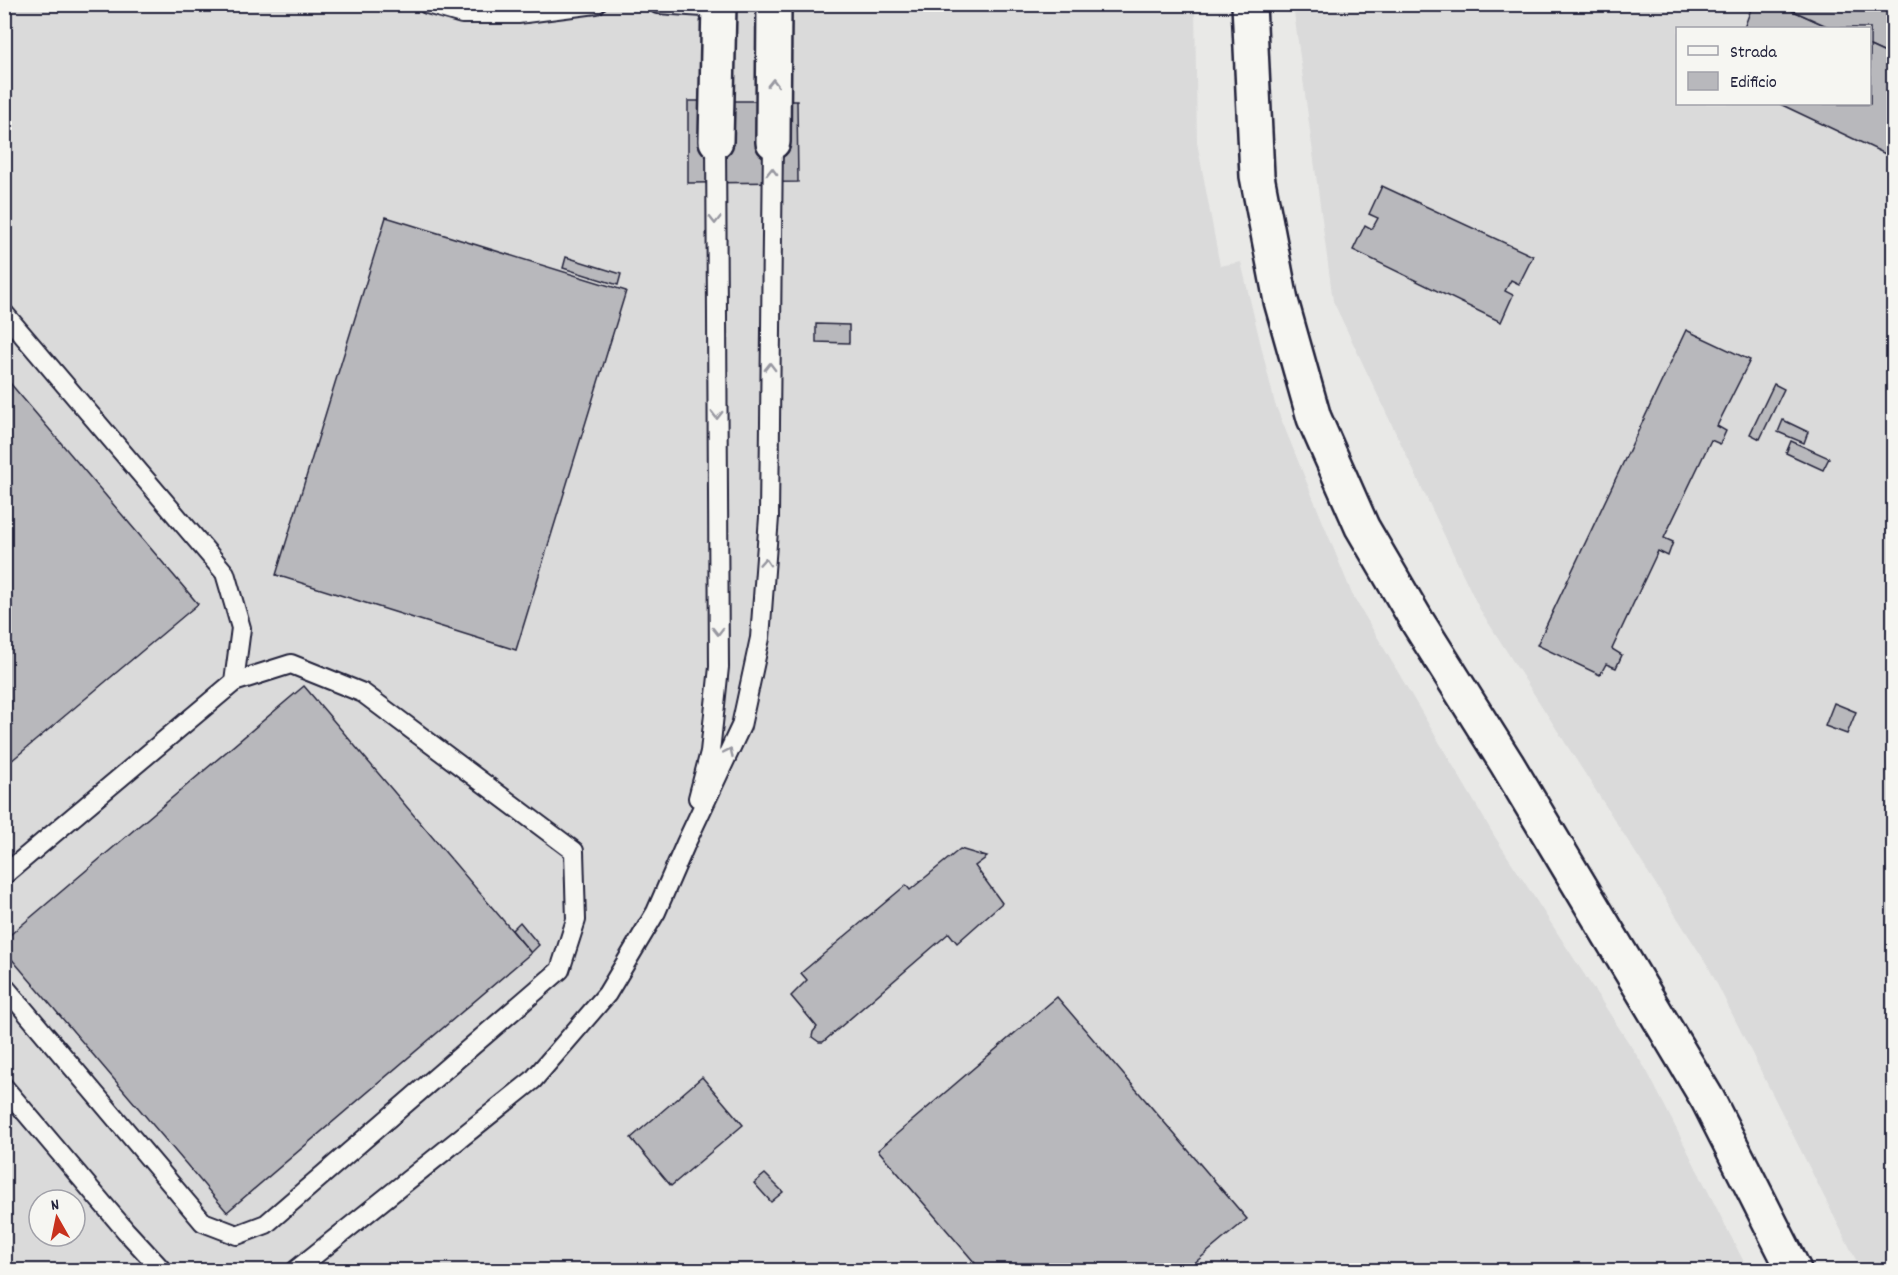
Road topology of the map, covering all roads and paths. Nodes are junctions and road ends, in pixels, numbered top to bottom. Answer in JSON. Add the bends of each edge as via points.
{"nodes":[{"id":1,"x":427,"y":4,"type":"edge"},
{"id":2,"x":596,"y":4,"type":"edge"},
{"id":3,"x":658,"y":4,"type":"edge"},
{"id":4,"x":774,"y":4,"type":"edge"},
{"id":5,"x":1249,"y":4,"type":"edge"},
{"id":6,"x":719,"y":6,"type":"edge"},
{"id":7,"x":716,"y":141,"type":"joint"},
{"id":8,"x":773,"y":142,"type":"joint"},
{"id":9,"x":4,"y":313,"type":"edge"},
{"id":10,"x":234,"y":682,"type":"junction"},
{"id":11,"x":686,"y":843,"type":"junction"},
{"id":12,"x":4,"y":875,"type":"edge"},
{"id":13,"x":4,"y":986,"type":"edge"},
{"id":14,"x":4,"y":1087,"type":"edge"},
{"id":15,"x":162,"y":1270,"type":"edge"},
{"id":16,"x":296,"y":1270,"type":"edge"},
{"id":17,"x":1794,"y":1270,"type":"edge"}],
"edges":[{"from":1,"to":2,"type":"lane","via":[[462,14],[518,14]]},
{"from":3,"to":6,"type":"lane"},
{"from":8,"to":4,"type":"street","one_way":true},
{"from":5,"to":17,"type":"street","via":[[1257,176],[1281,300],[1314,418],[1362,526],[1708,1100]]},
{"from":6,"to":7,"type":"street"},
{"from":7,"to":11,"type":"lane","one_way":true,"via":[[718,667],[710,752]]},
{"from":11,"to":8,"type":"lane","one_way":true,"via":[[741,726],[760,638],[769,517]]},
{"from":9,"to":10,"type":"lane","via":[[225,573],[241,628]]},
{"from":10,"to":12,"type":"lane"},
{"from":10,"to":13,"type":"lane","via":[[291,664],[363,693],[574,851],[576,920],[560,970],[266,1224],[237,1235],[202,1222]]},
{"from":11,"to":16,"type":"lane","via":[[656,912],[607,994],[533,1080]]},
{"from":14,"to":15,"type":"lane"}]}
